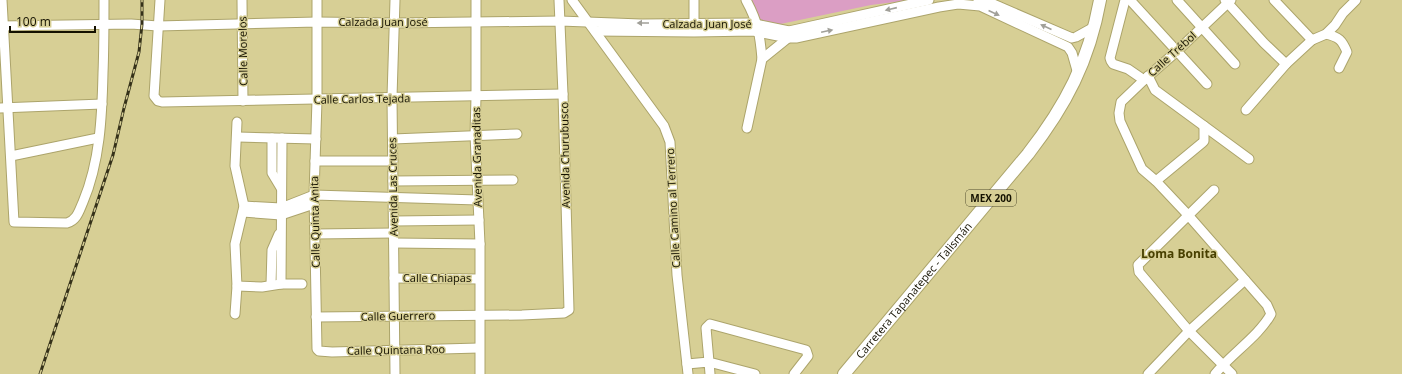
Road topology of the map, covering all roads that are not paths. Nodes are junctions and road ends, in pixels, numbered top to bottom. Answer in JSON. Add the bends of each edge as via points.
{"nodes":[{"id":1,"x":2,"y":0,"type":"edge"},
{"id":2,"x":104,"y":0,"type":"edge"},
{"id":3,"x":160,"y":0,"type":"edge"},
{"id":4,"x":242,"y":0,"type":"edge"},
{"id":5,"x":318,"y":0,"type":"edge"},
{"id":6,"x":395,"y":0,"type":"edge"},
{"id":7,"x":476,"y":0,"type":"edge"},
{"id":8,"x":559,"y":0,"type":"edge"},
{"id":9,"x":572,"y":0,"type":"edge"},
{"id":10,"x":694,"y":0,"type":"edge"},
{"id":11,"x":746,"y":0,"type":"edge"},
{"id":12,"x":929,"y":0,"type":"edge"},
{"id":13,"x":978,"y":0,"type":"edge"},
{"id":14,"x":1100,"y":0,"type":"edge"},
{"id":15,"x":1108,"y":0,"type":"edge"},
{"id":16,"x":1125,"y":0,"type":"edge"},
{"id":17,"x":1130,"y":0,"type":"edge"},
{"id":18,"x":1177,"y":0,"type":"edge"},
{"id":19,"x":1356,"y":0,"type":"edge"},
{"id":20,"x":1228,"y":1,"type":"edge"},
{"id":21,"x":1279,"y":2,"type":"edge"},
{"id":22,"x":560,"y":21,"type":"junction"},
{"id":23,"x":317,"y":22,"type":"junction"},
{"id":24,"x":476,"y":22,"type":"junction"},
{"id":25,"x":588,"y":22,"type":"junction"},
{"id":26,"x":395,"y":23,"type":"junction"},
{"id":27,"x":695,"y":23,"type":"junction"},
{"id":28,"x":104,"y":24,"type":"junction"},
{"id":29,"x":242,"y":24,"type":"junction"},
{"id":30,"x":1335,"y":25,"type":"junction"},
{"id":31,"x":1,"y":26,"type":"edge"},
{"id":32,"x":158,"y":26,"type":"junction"},
{"id":33,"x":1094,"y":27,"type":"junction"},
{"id":34,"x":1201,"y":27,"type":"junction"},
{"id":35,"x":762,"y":29,"type":"junction"},
{"id":36,"x":595,"y":31,"type":"junction"},
{"id":37,"x":694,"y":32,"type":"junction"},
{"id":38,"x":789,"y":34,"type":"junction"},
{"id":39,"x":1326,"y":34,"type":"junction"},
{"id":40,"x":1337,"y":36,"type":"junction"},
{"id":41,"x":1312,"y":40,"type":"junction"},
{"id":42,"x":1070,"y":42,"type":"junction"},
{"id":43,"x":1176,"y":52,"type":"junction"},
{"id":44,"x":762,"y":59,"type":"junction"},
{"id":45,"x":1234,"y":64,"type":"dead end"},
{"id":46,"x":1286,"y":64,"type":"junction"},
{"id":47,"x":1339,"y":68,"type":"dead end"},
{"id":48,"x":1078,"y":74,"type":"junction"},
{"id":49,"x":1146,"y":78,"type":"junction"},
{"id":50,"x":1207,"y":84,"type":"dead end"},
{"id":51,"x":563,"y":94,"type":"junction"},
{"id":52,"x":476,"y":97,"type":"junction"},
{"id":53,"x":392,"y":98,"type":"junction"},
{"id":54,"x":317,"y":100,"type":"junction"},
{"id":55,"x":243,"y":101,"type":"junction"},
{"id":56,"x":102,"y":104,"type":"junction"},
{"id":57,"x":4,"y":108,"type":"edge"},
{"id":58,"x":1246,"y":110,"type":"dead end"},
{"id":59,"x":237,"y":122,"type":"dead end"},
{"id":60,"x":1204,"y":126,"type":"junction"},
{"id":61,"x":746,"y":128,"type":"dead end"},
{"id":62,"x":517,"y":134,"type":"dead end"},
{"id":63,"x":475,"y":135,"type":"junction"},
{"id":64,"x":238,"y":137,"type":"junction"},
{"id":65,"x":98,"y":138,"type":"junction"},
{"id":66,"x":277,"y":138,"type":"junction"},
{"id":67,"x":316,"y":138,"type":"junction"},
{"id":68,"x":393,"y":139,"type":"junction"},
{"id":69,"x":11,"y":156,"type":"junction"},
{"id":70,"x":1249,"y":159,"type":"dead end"},
{"id":71,"x":315,"y":161,"type":"junction"},
{"id":72,"x":393,"y":161,"type":"junction"},
{"id":73,"x":478,"y":180,"type":"junction"},
{"id":74,"x":513,"y":180,"type":"dead end"},
{"id":75,"x":393,"y":181,"type":"junction"},
{"id":76,"x":1156,"y":181,"type":"junction"},
{"id":77,"x":1214,"y":190,"type":"dead end"},
{"id":78,"x":393,"y":198,"type":"junction"},
{"id":79,"x":314,"y":200,"type":"junction"},
{"id":80,"x":478,"y":200,"type":"junction"},
{"id":81,"x":243,"y":209,"type":"junction"},
{"id":82,"x":281,"y":211,"type":"junction"},
{"id":83,"x":1188,"y":215,"type":"junction"},
{"id":84,"x":479,"y":220,"type":"junction"},
{"id":85,"x":394,"y":221,"type":"junction"},
{"id":86,"x":281,"y":231,"type":"junction"},
{"id":87,"x":394,"y":232,"type":"junction"},
{"id":88,"x":315,"y":234,"type":"junction"},
{"id":89,"x":394,"y":243,"type":"junction"},
{"id":90,"x":480,"y":244,"type":"junction"},
{"id":91,"x":394,"y":278,"type":"junction"},
{"id":92,"x":479,"y":279,"type":"junction"},
{"id":93,"x":1245,"y":280,"type":"junction"},
{"id":94,"x":281,"y":284,"type":"junction"},
{"id":95,"x":302,"y":284,"type":"dead end"},
{"id":96,"x":271,"y":285,"type":"junction"},
{"id":97,"x":237,"y":286,"type":"junction"},
{"id":98,"x":569,"y":310,"type":"joint"},
{"id":99,"x":235,"y":314,"type":"dead end"},
{"id":100,"x":479,"y":315,"type":"junction"},
{"id":101,"x":395,"y":316,"type":"junction"},
{"id":102,"x":316,"y":317,"type":"junction"},
{"id":103,"x":1189,"y":331,"type":"junction"},
{"id":104,"x":316,"y":345,"type":"joint"},
{"id":105,"x":480,"y":348,"type":"junction"},
{"id":106,"x":395,"y":350,"type":"junction"},
{"id":107,"x":710,"y":362,"type":"junction"},
{"id":108,"x":687,"y":364,"type":"junction"},
{"id":109,"x":1223,"y":364,"type":"junction"},
{"id":110,"x":729,"y":371,"type":"edge"},
{"id":111,"x":395,"y":374,"type":"edge"},
{"id":112,"x":480,"y":374,"type":"edge"},
{"id":113,"x":688,"y":374,"type":"edge"},
{"id":114,"x":710,"y":374,"type":"edge"},
{"id":115,"x":755,"y":374,"type":"edge"},
{"id":116,"x":794,"y":374,"type":"edge"},
{"id":117,"x":844,"y":374,"type":"edge"},
{"id":118,"x":853,"y":374,"type":"edge"},
{"id":119,"x":1148,"y":374,"type":"edge"},
{"id":120,"x":1215,"y":374,"type":"edge"},
{"id":121,"x":1232,"y":374,"type":"edge"}],
"edges":[{"from":1,"to":31,"type":"street"},
{"from":2,"to":28,"type":"street"},
{"from":3,"to":32,"type":"street"},
{"from":4,"to":29,"type":"street","name":"Calle Morelos"},
{"from":5,"to":23,"type":"street","name":"Calle Quinta Anita"},
{"from":6,"to":26,"type":"street","name":"Avenida Las Cruces"},
{"from":7,"to":24,"type":"street","name":"Avenida Granaditas"},
{"from":8,"to":22,"type":"street","name":"Avenida Churubusco"},
{"from":9,"to":25,"type":"street","name":"Calle Camino al Terrero"},
{"from":10,"to":27,"type":"street"},
{"from":11,"to":35,"type":"street"},
{"from":12,"to":38,"type":"street","one_way":true},
{"from":42,"to":13,"type":"street","one_way":true,"via":[[992,3]]},
{"from":14,"to":33,"type":"highway","name":"Carretera Tapanatepec - Talismán","number":"MEX 200"},
{"from":15,"to":118,"type":"highway","name":"Carretera Tapanatepec - Talismán","number":"MEX 200","via":[[1093,57],[1062,120]]},
{"from":16,"to":49,"type":"street","via":[[1110,61]]},
{"from":17,"to":43,"type":"street"},
{"from":18,"to":34,"type":"street"},
{"from":19,"to":30,"type":"street"},
{"from":20,"to":34,"type":"street","name":"Calle Trébol"},
{"from":20,"to":46,"type":"street"},
{"from":21,"to":41,"type":"street"},
{"from":22,"to":24,"type":"street","name":"Calzada Juan José"},
{"from":22,"to":25,"type":"street","name":"Calzada Juan José"},
{"from":22,"to":51,"type":"street","name":"Avenida Churubusco"},
{"from":23,"to":26,"type":"street","name":"Calzada Juan José"},
{"from":23,"to":29,"type":"street","name":"Calzada Juan José"},
{"from":23,"to":54,"type":"street","name":"Calle Quinta Anita"},
{"from":24,"to":26,"type":"street","name":"Calzada Juan José"},
{"from":24,"to":52,"type":"street","name":"Avenida Granaditas"},
{"from":27,"to":25,"type":"street","name":"Calzada Juan José","one_way":true},
{"from":25,"to":36,"type":"street","name":"Calle Camino al Terrero"},
{"from":26,"to":53,"type":"street","name":"Avenida Las Cruces"},
{"from":27,"to":35,"type":"street","name":"Calzada Juan José"},
{"from":27,"to":37,"type":"street"},
{"from":28,"to":31,"type":"street","name":"Calzada Juan José"},
{"from":28,"to":32,"type":"street","name":"Calzada Juan José"},
{"from":28,"to":56,"type":"street"},
{"from":29,"to":32,"type":"street","name":"Calzada Juan José"},
{"from":29,"to":55,"type":"street","name":"Calle Morelos"},
{"from":30,"to":39,"type":"street"},
{"from":30,"to":40,"type":"street"},
{"from":31,"to":57,"type":"street"},
{"from":32,"to":55,"type":"street","name":"Calle Carlos Tejada","via":[[154,96],[158,101]]},
{"from":33,"to":42,"type":"street"},
{"from":33,"to":48,"type":"highway","name":"Carretera Tapanatepec - Talismán","number":"MEX 200"},
{"from":34,"to":43,"type":"street","name":"Calle Trébol"},
{"from":34,"to":45,"type":"street"},
{"from":35,"to":37,"type":"street","name":"Calzada Juan José"},
{"from":35,"to":38,"type":"street"},
{"from":35,"to":44,"type":"street"},
{"from":36,"to":37,"type":"street","name":"Calzada Juan José"},
{"from":36,"to":108,"type":"street","name":"Calle Camino al Terrero","via":[[664,126],[670,142],[677,275]]},
{"from":38,"to":42,"type":"street","one_way":true,"via":[[796,38],[958,4],[980,6]]},
{"from":38,"to":44,"type":"street"},
{"from":39,"to":40,"type":"street"},
{"from":39,"to":41,"type":"street"},
{"from":40,"to":47,"type":"street","via":[[1347,52]]},
{"from":41,"to":46,"type":"street"},
{"from":42,"to":48,"type":"street"},
{"from":43,"to":49,"type":"street","name":"Calle Trébol"},
{"from":43,"to":50,"type":"street"},
{"from":44,"to":61,"type":"street"},
{"from":46,"to":58,"type":"street"},
{"from":48,"to":117,"type":"highway","name":"Carretera Tapanatepec - Talismán","number":"MEX 200","via":[[1046,131]]},
{"from":49,"to":60,"type":"street","via":[[1154,90]]},
{"from":49,"to":76,"type":"street","name":"Calle Trébol","via":[[1121,102],[1119,113],[1120,121],[1142,169]]},
{"from":51,"to":52,"type":"street","name":"Calle Carlos Tejada"},
{"from":51,"to":98,"type":"street","name":"Avenida Churubusco"},
{"from":52,"to":53,"type":"street","name":"Calle Carlos Tejada"},
{"from":52,"to":63,"type":"street","name":"Avenida Granaditas"},
{"from":53,"to":54,"type":"street","name":"Calle Carlos Tejada"},
{"from":53,"to":68,"type":"street","name":"Avenida Las Cruces"},
{"from":54,"to":55,"type":"street","name":"Calle Carlos Tejada"},
{"from":54,"to":67,"type":"street","name":"Calle Quinta Anita"},
{"from":56,"to":57,"type":"street"},
{"from":56,"to":65,"type":"street"},
{"from":57,"to":69,"type":"street"},
{"from":59,"to":64,"type":"street"},
{"from":60,"to":70,"type":"street"},
{"from":60,"to":76,"type":"street","via":[[1204,141]]},
{"from":62,"to":63,"type":"street"},
{"from":63,"to":68,"type":"street"},
{"from":63,"to":73,"type":"street","name":"Avenida Granaditas"},
{"from":64,"to":66,"type":"street"},
{"from":64,"to":81,"type":"street","via":[[235,166]]},
{"from":65,"to":69,"type":"street"},
{"from":65,"to":69,"type":"street","via":[[88,190],[75,219],[67,222],[14,222]]},
{"from":66,"to":67,"type":"street"},
{"from":66,"to":82,"type":"street"},
{"from":67,"to":71,"type":"street","name":"Calle Quinta Anita"},
{"from":68,"to":72,"type":"street","name":"Avenida Las Cruces"},
{"from":71,"to":72,"type":"street"},
{"from":71,"to":79,"type":"street","name":"Calle Quinta Anita"},
{"from":72,"to":75,"type":"street","name":"Avenida Las Cruces"},
{"from":73,"to":74,"type":"street"},
{"from":73,"to":75,"type":"street"},
{"from":73,"to":80,"type":"street","name":"Avenida Granaditas"},
{"from":75,"to":78,"type":"street","name":"Avenida Las Cruces"},
{"from":76,"to":83,"type":"street"},
{"from":77,"to":83,"type":"street"},
{"from":78,"to":79,"type":"street"},
{"from":78,"to":80,"type":"street"},
{"from":78,"to":85,"type":"street","name":"Avenida Las Cruces"},
{"from":79,"to":82,"type":"street"},
{"from":79,"to":88,"type":"street","name":"Calle Quinta Anita"},
{"from":80,"to":84,"type":"street","name":"Avenida Granaditas"},
{"from":81,"to":82,"type":"street"},
{"from":81,"to":97,"type":"street","via":[[235,244]]},
{"from":82,"to":86,"type":"street"},
{"from":83,"to":93,"type":"street"},
{"from":83,"to":103,"type":"street","via":[[1138,265],[1139,272]]},
{"from":84,"to":85,"type":"street"},
{"from":84,"to":90,"type":"street","name":"Avenida Granaditas"},
{"from":85,"to":87,"type":"street","name":"Avenida Las Cruces"},
{"from":86,"to":94,"type":"street"},
{"from":86,"to":96,"type":"street","via":[[272,250]]},
{"from":87,"to":88,"type":"street"},
{"from":87,"to":89,"type":"street","name":"Avenida Las Cruces"},
{"from":88,"to":102,"type":"street","name":"Calle Quinta Anita"},
{"from":89,"to":90,"type":"street"},
{"from":89,"to":91,"type":"street","name":"Avenida Las Cruces"},
{"from":90,"to":92,"type":"street","name":"Avenida Granaditas"},
{"from":91,"to":92,"type":"street","name":"Calle Chiapas"},
{"from":91,"to":101,"type":"street","name":"Avenida Las Cruces"},
{"from":92,"to":100,"type":"street","name":"Avenida Granaditas"},
{"from":93,"to":103,"type":"street"},
{"from":93,"to":109,"type":"street","via":[[1268,305],[1271,314],[1266,323]]},
{"from":94,"to":95,"type":"street"},
{"from":94,"to":96,"type":"street"},
{"from":96,"to":97,"type":"street","via":[[253,288]]},
{"from":97,"to":99,"type":"street"},
{"from":98,"to":100,"type":"street","name":"Calle Guerrero","via":[[567,313],[557,314]]},
{"from":100,"to":101,"type":"street","name":"Calle Guerrero"},
{"from":100,"to":105,"type":"street","name":"Avenida Granaditas"},
{"from":101,"to":102,"type":"street","name":"Calle Guerrero"},
{"from":101,"to":106,"type":"street","name":"Avenida Las Cruces"},
{"from":102,"to":104,"type":"street","name":"Calle Quinta Anita"},
{"from":103,"to":109,"type":"street"},
{"from":103,"to":119,"type":"street"},
{"from":104,"to":106,"type":"street","name":"Calle Quintana Roo","via":[[319,351]]},
{"from":105,"to":106,"type":"street","name":"Calle Quintana Roo"},
{"from":105,"to":112,"type":"street","name":"Avenida Granaditas"},
{"from":106,"to":111,"type":"street","name":"Avenida Las Cruces"},
{"from":107,"to":108,"type":"street"},
{"from":107,"to":110,"type":"street"},
{"from":107,"to":114,"type":"street"},
{"from":107,"to":116,"type":"street","via":[[706,328],[710,324],[806,350],[808,356]]},
{"from":108,"to":113,"type":"street","name":"Calle Camino al Terrero"},
{"from":109,"to":120,"type":"street"},
{"from":109,"to":121,"type":"street"},
{"from":110,"to":115,"type":"street"}]}
